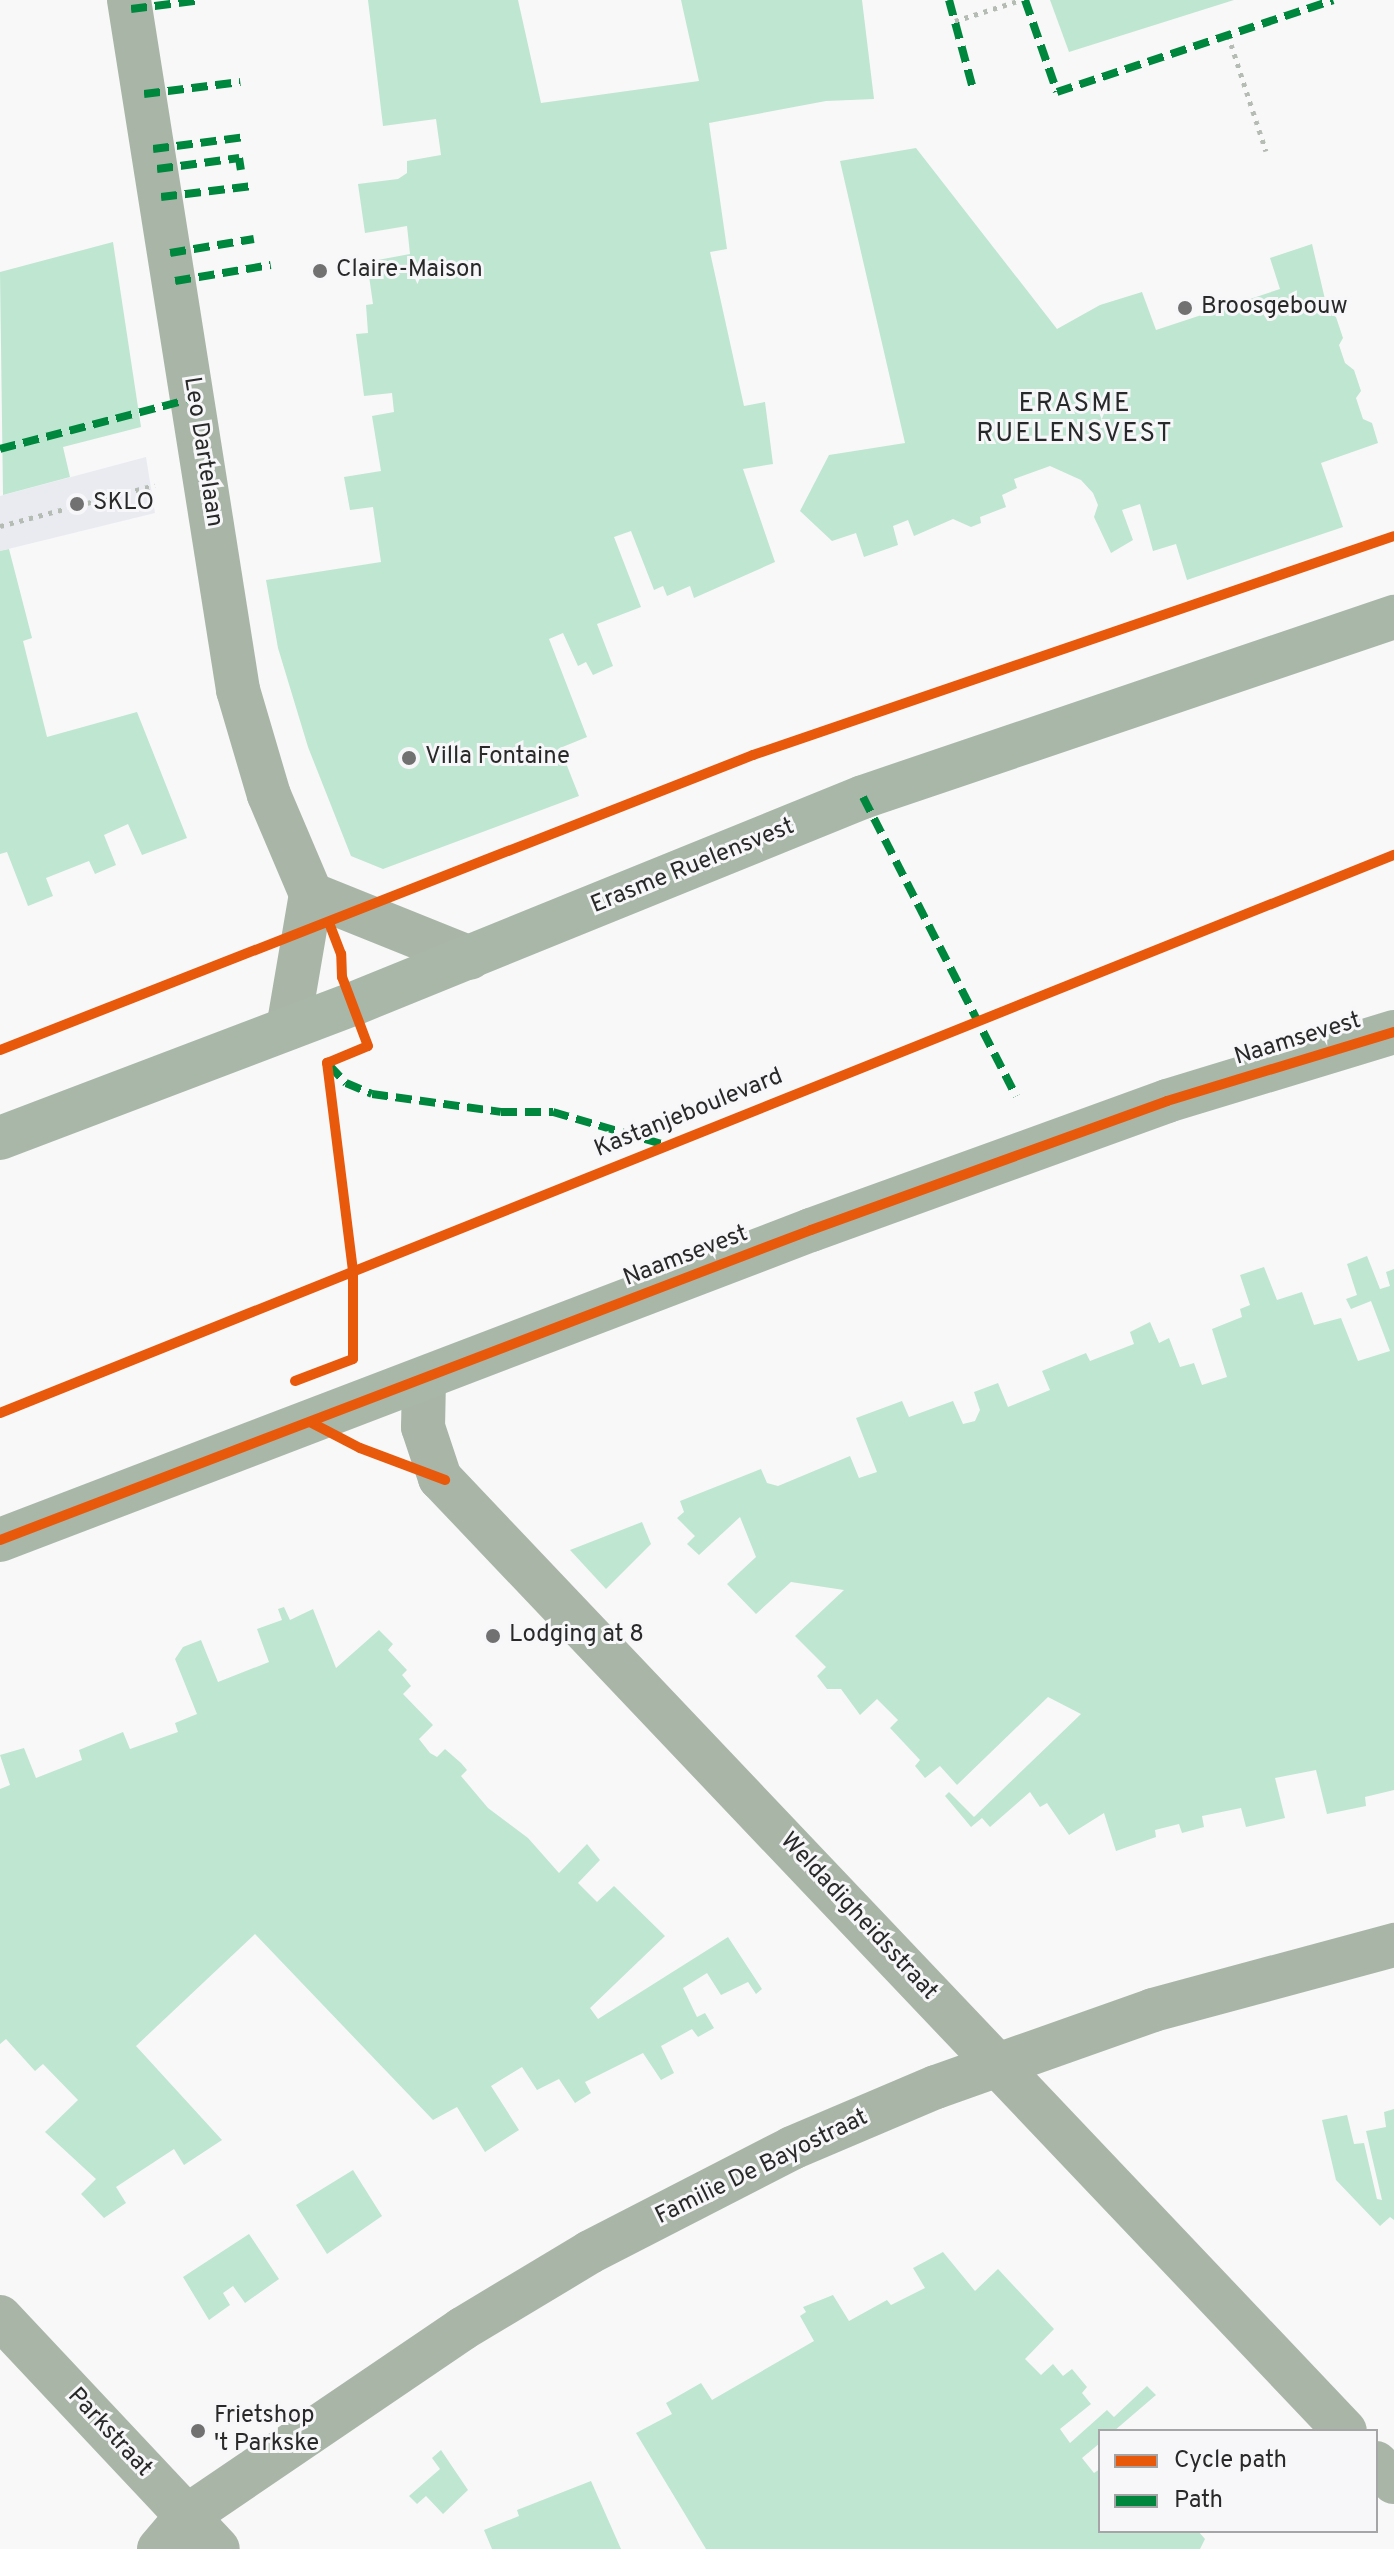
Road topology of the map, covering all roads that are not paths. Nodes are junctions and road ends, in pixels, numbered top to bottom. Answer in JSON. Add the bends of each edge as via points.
{"nodes":[{"id":1,"x":129,"y":0,"type":"edge"},
{"id":2,"x":1394,"y":617,"type":"edge"},
{"id":3,"x":311,"y":894,"type":"junction"},
{"id":4,"x":470,"y":958,"type":"junction"},
{"id":5,"x":288,"y":1028,"type":"junction"},
{"id":6,"x":1394,"y":1032,"type":"edge"},
{"id":7,"x":0,"y":1138,"type":"edge"},
{"id":8,"x":424,"y":1380,"type":"junction"},
{"id":9,"x":0,"y":1540,"type":"edge"},
{"id":10,"x":1394,"y":1945,"type":"edge"},
{"id":11,"x":998,"y":2065,"type":"junction"},
{"id":12,"x":0,"y":2317,"type":"edge"},
{"id":13,"x":1343,"y":2429,"type":"edge"},
{"id":14,"x":1378,"y":2465,"type":"edge"},
{"id":15,"x":1394,"y":2482,"type":"edge"},
{"id":16,"x":187,"y":2516,"type":"junction"},
{"id":17,"x":159,"y":2549,"type":"edge"},
{"id":18,"x":218,"y":2549,"type":"edge"}],
"edges":[{"from":1,"to":3,"type":"street","name":"Leo Dartelaan","via":[[238,690],[269,795]]},
{"from":2,"to":4,"type":"main road","name":"Erasme Ruelensvest","via":[[863,797]]},
{"from":3,"to":4,"type":"street"},
{"from":3,"to":5,"type":"street"},
{"from":4,"to":5,"type":"main road","name":"Erasme Ruelensvest"},
{"from":5,"to":7,"type":"main road","name":"Erasme Ruelensvest"},
{"from":6,"to":8,"type":"main road","name":"Naamsevest","via":[[1152,1106]]},
{"from":8,"to":9,"type":"main road","name":"Naamsevest"},
{"from":8,"to":11,"type":"street","name":"Weldadigheidsstraat","via":[[423,1427],[440,1478]]},
{"from":10,"to":11,"type":"street","name":"Familie De Bayostraat","via":[[1153,2010]]},
{"from":11,"to":13,"type":"street","name":"Weldadigheidsstraat"},
{"from":11,"to":16,"type":"street","name":"Familie De Bayostraat","via":[[792,2148],[590,2252],[462,2329]]},
{"from":12,"to":16,"type":"street","name":"Parkstraat"},
{"from":14,"to":15,"type":"street"},
{"from":16,"to":17,"type":"street","name":"Familie De Bayostraat"},
{"from":16,"to":18,"type":"street","name":"Parkstraat"}]}
